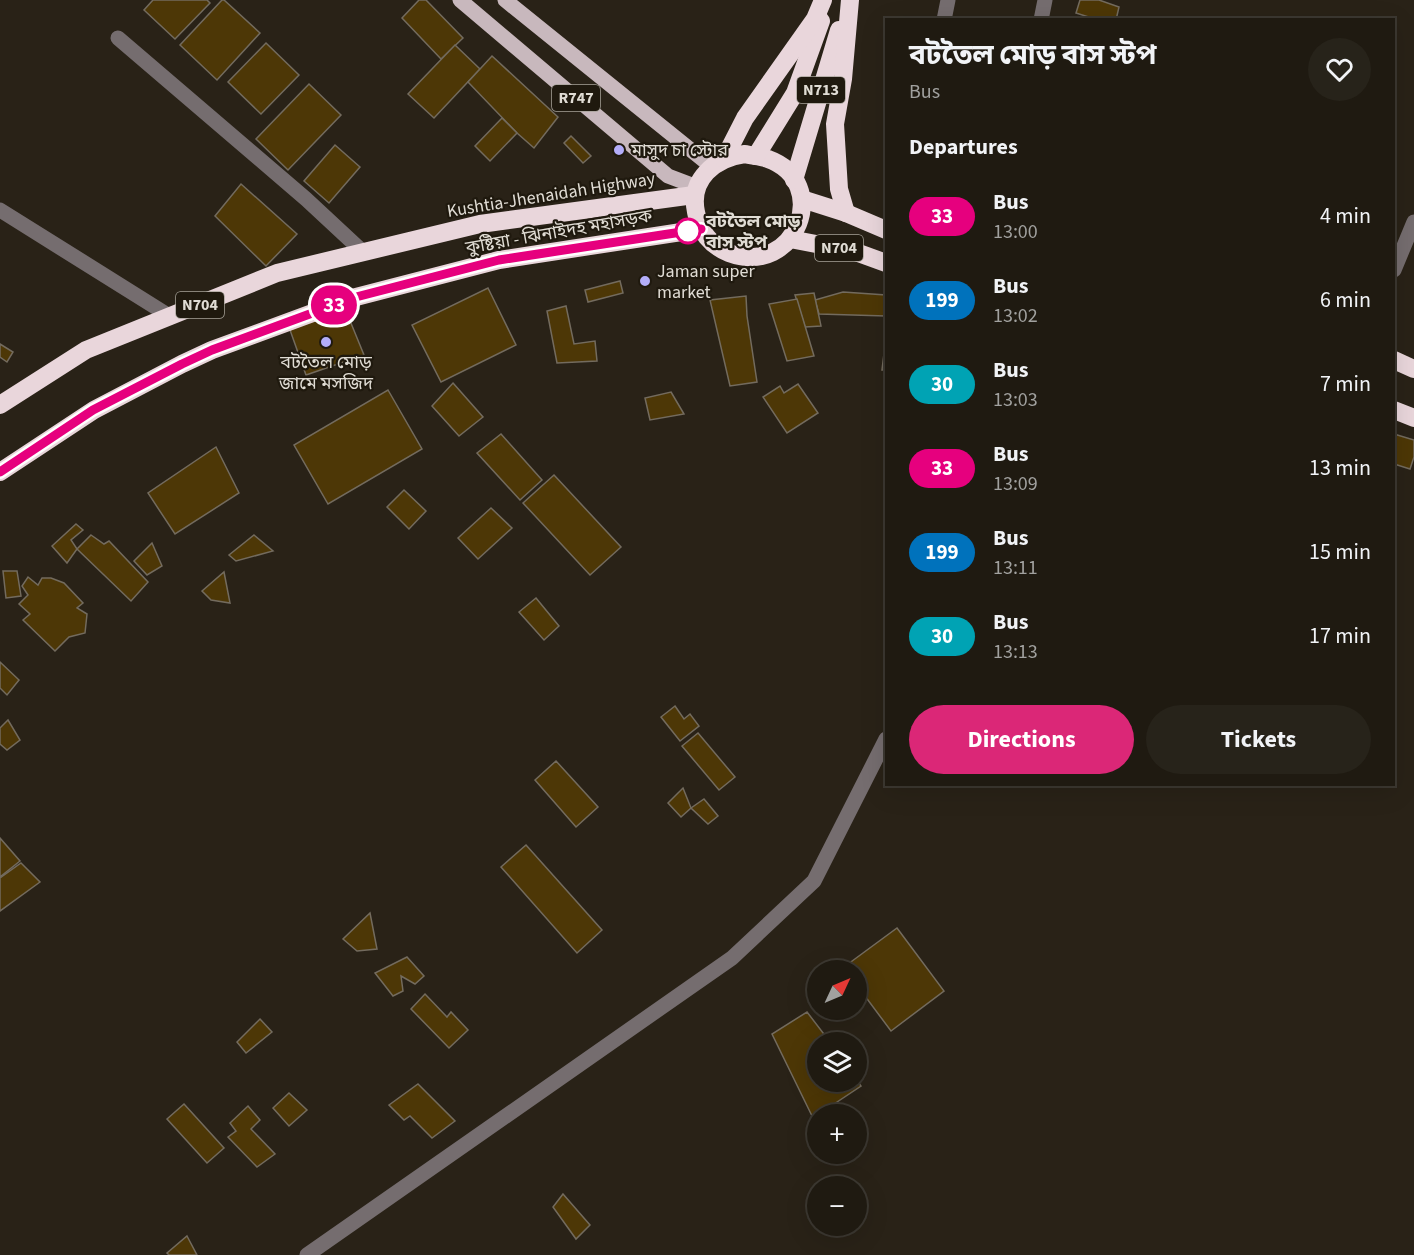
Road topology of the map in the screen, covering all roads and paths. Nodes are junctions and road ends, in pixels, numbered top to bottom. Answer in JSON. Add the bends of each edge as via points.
{"nodes":[{"id":1,"x":460,"y":0,"type":"edge"},
{"id":2,"x":505,"y":0,"type":"edge"},
{"id":3,"x":823,"y":0,"type":"edge"},
{"id":4,"x":828,"y":0,"type":"edge"},
{"id":5,"x":849,"y":0,"type":"edge"},
{"id":6,"x":948,"y":0,"type":"edge"},
{"id":7,"x":1045,"y":0,"type":"edge"},
{"id":8,"x":944,"y":18,"type":"edge"},
{"id":9,"x":1041,"y":18,"type":"edge"},
{"id":10,"x":118,"y":38,"type":"dead end"},
{"id":11,"x":756,"y":156,"type":"junction"},
{"id":12,"x":718,"y":163,"type":"junction"},
{"id":13,"x":794,"y":180,"type":"junction"},
{"id":14,"x":696,"y":191,"type":"junction"},
{"id":15,"x":802,"y":200,"type":"junction"},
{"id":16,"x":0,"y":210,"type":"edge"},
{"id":17,"x":846,"y":213,"type":"junction"},
{"id":18,"x":1414,"y":222,"type":"edge"},
{"id":19,"x":701,"y":229,"type":"junction"},
{"id":20,"x":885,"y":230,"type":"edge"},
{"id":21,"x":790,"y":239,"type":"junction"},
{"id":22,"x":363,"y":252,"type":"junction"},
{"id":23,"x":885,"y":263,"type":"edge"},
{"id":24,"x":1395,"y":268,"type":"edge"},
{"id":25,"x":171,"y":317,"type":"junction"},
{"id":26,"x":1395,"y":360,"type":"edge"},
{"id":27,"x":1414,"y":369,"type":"edge"},
{"id":28,"x":0,"y":405,"type":"edge"},
{"id":29,"x":1395,"y":410,"type":"edge"},
{"id":30,"x":1414,"y":418,"type":"edge"},
{"id":31,"x":0,"y":472,"type":"edge"},
{"id":32,"x":885,"y":742,"type":"edge"},
{"id":33,"x":307,"y":1255,"type":"edge"}],
"edges":[{"from":1,"to":14,"type":"main road","number":"R747","via":[[668,176]]},
{"from":2,"to":12,"type":"main road"},
{"from":3,"to":12,"type":"highway","via":[[815,19]]},
{"from":4,"to":11,"type":"highway","number":"N713","via":[[795,93]]},
{"from":5,"to":13,"type":"highway","number":"N713"},
{"from":5,"to":17,"type":"highway","via":[[836,124],[839,189]]},
{"from":6,"to":8,"type":"street"},
{"from":7,"to":9,"type":"street"},
{"from":10,"to":22,"type":"street"},
{"from":11,"to":12,"type":"highway","via":[[745,154]]},
{"from":11,"to":13,"type":"highway","via":[[768,159]]},
{"from":12,"to":14,"type":"highway","via":[[699,182]]},
{"from":13,"to":15,"type":"highway"},
{"from":14,"to":19,"type":"highway"},
{"from":14,"to":22,"type":"highway","name":"Kushtia-Jhenaidah Highway","number":"N704","via":[[480,224]]},
{"from":15,"to":17,"type":"highway"},
{"from":15,"to":21,"type":"highway","via":[[797,227]]},
{"from":16,"to":25,"type":"street"},
{"from":17,"to":20,"type":"highway"},
{"from":18,"to":24,"type":"street"},
{"from":19,"to":21,"type":"highway","via":[[715,246],[737,256],[767,255]]},
{"from":19,"to":31,"type":"highway","name":"কুষ্টিয়া - ঝিনাইদহ মহাসড়ক","number":"N704","via":[[499,260],[356,297],[182,364],[93,410]]},
{"from":21,"to":23,"type":"highway","number":"N704","via":[[853,251]]},
{"from":22,"to":25,"type":"highway","number":"N704","via":[[277,273]]},
{"from":25,"to":28,"type":"highway","number":"N704","via":[[86,350]]},
{"from":26,"to":27,"type":"highway"},
{"from":29,"to":30,"type":"highway"},
{"from":32,"to":33,"type":"street","via":[[814,881],[732,958]]}]}
